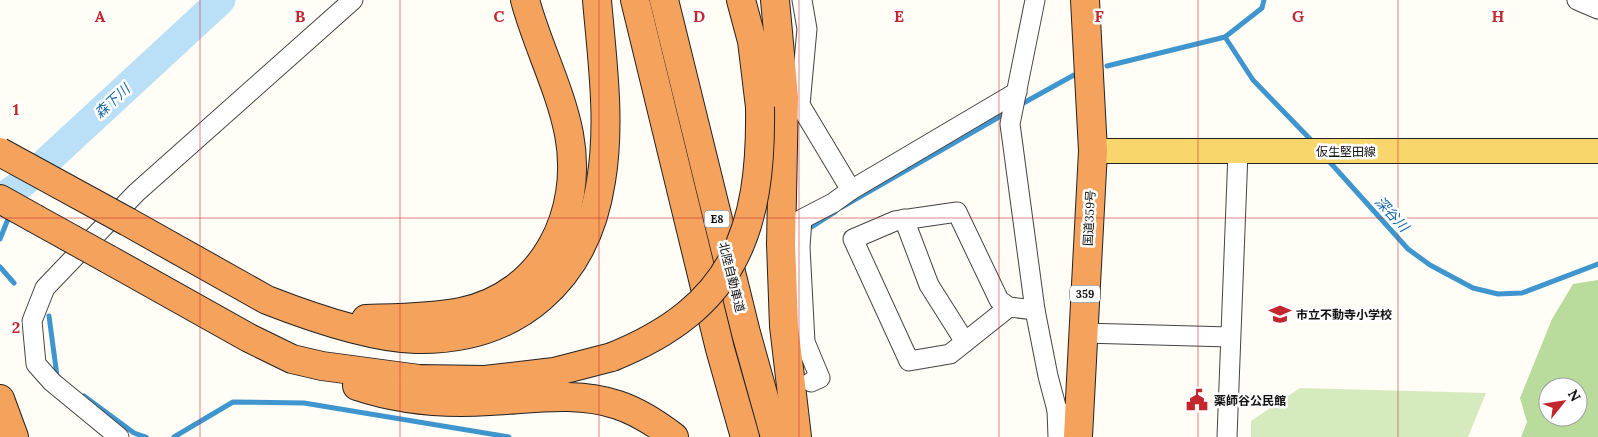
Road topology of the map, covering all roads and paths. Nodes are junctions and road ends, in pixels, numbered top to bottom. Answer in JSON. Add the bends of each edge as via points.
{"nodes":[{"id":1,"x":353,"y":0,"type":"edge"},
{"id":2,"x":525,"y":0,"type":"edge"},
{"id":3,"x":597,"y":0,"type":"edge"},
{"id":4,"x":635,"y":0,"type":"edge"},
{"id":5,"x":664,"y":0,"type":"edge"},
{"id":6,"x":741,"y":0,"type":"edge"},
{"id":7,"x":775,"y":0,"type":"edge"},
{"id":8,"x":802,"y":0,"type":"edge"},
{"id":9,"x":1035,"y":0,"type":"edge"},
{"id":10,"x":1085,"y":0,"type":"edge"},
{"id":11,"x":1578,"y":0,"type":"edge"},
{"id":12,"x":1598,"y":9,"type":"edge"},
{"id":13,"x":1015,"y":103,"type":"junction"},
{"id":14,"x":0,"y":146,"type":"edge"},
{"id":15,"x":1094,"y":151,"type":"junction"},
{"id":16,"x":1598,"y":151,"type":"edge"},
{"id":17,"x":0,"y":152,"type":"edge"},
{"id":18,"x":1238,"y":152,"type":"junction"},
{"id":19,"x":52,"y":180,"type":"junction"},
{"id":20,"x":851,"y":190,"type":"junction"},
{"id":21,"x":0,"y":198,"type":"edge"},
{"id":22,"x":0,"y":203,"type":"edge"},
{"id":23,"x":34,"y":218,"type":"junction"},
{"id":24,"x":904,"y":219,"type":"junction"},
{"id":25,"x":1009,"y":307,"type":"junction"},
{"id":26,"x":1035,"y":310,"type":"junction"},
{"id":27,"x":315,"y":316,"type":"junction"},
{"id":28,"x":1083,"y":333,"type":"junction"},
{"id":29,"x":1230,"y":337,"type":"junction"},
{"id":30,"x":965,"y":342,"type":"junction"},
{"id":31,"x":292,"y":359,"type":"junction"},
{"id":32,"x":812,"y":382,"type":"dead end"},
{"id":33,"x":0,"y":399,"type":"edge"},
{"id":34,"x":1068,"y":427,"type":"edge"},
{"id":35,"x":14,"y":437,"type":"edge"},
{"id":36,"x":119,"y":437,"type":"edge"},
{"id":37,"x":674,"y":437,"type":"edge"},
{"id":38,"x":745,"y":437,"type":"edge"},
{"id":39,"x":775,"y":437,"type":"edge"},
{"id":40,"x":797,"y":437,"type":"edge"},
{"id":41,"x":1227,"y":437,"type":"edge"}],
"edges":[{"from":1,"to":36,"type":"street","via":[[136,194],[45,288],[32,321],[36,364],[52,382]]},
{"from":2,"to":27,"type":"highway","via":[[568,132],[572,155],[567,214],[537,268],[504,295],[462,312],[373,319]]},
{"from":3,"to":27,"type":"highway","via":[[605,149],[601,181],[588,233],[562,276],[545,295],[506,322],[461,336],[414,339]]},
{"from":4,"to":38,"type":"highway","number":"E8","via":[[720,349]]},
{"from":5,"to":39,"type":"highway","name":"北陸自動車道","number":"E8","via":[[746,333]]},
{"from":6,"to":31,"type":"highway","bridge":true,"via":[[752,41],[760,107],[759,166],[753,205],[740,245],[724,274],[693,311],[656,338],[612,357],[521,377],[452,381],[350,372]]},
{"from":7,"to":40,"type":"highway","via":[[784,96],[781,244],[784,326]]},
{"from":8,"to":20,"type":"street","via":[[808,28],[800,105]]},
{"from":9,"to":13,"type":"street"},
{"from":10,"to":15,"type":"highway","name":"国道359号","number":"359"},
{"from":11,"to":12,"type":"street"},
{"from":13,"to":20,"type":"street"},
{"from":13,"to":26,"type":"street","via":[[1010,124]]},
{"from":14,"to":19,"type":"highway","bridge":true},
{"from":15,"to":18,"type":"main road","name":"仮生堅田線"},
{"from":15,"to":28,"type":"highway","name":"国道359号","number":"359"},
{"from":16,"to":18,"type":"main road","name":"仮生堅田線"},
{"from":17,"to":19,"type":"highway","bridge":true},
{"from":18,"to":29,"type":"street"},
{"from":19,"to":27,"type":"highway","bridge":true,"via":[[267,300]]},
{"from":20,"to":32,"type":"street","via":[[802,219],[800,247],[805,342],[820,378]]},
{"from":21,"to":23,"type":"highway"},
{"from":22,"to":23,"type":"highway"},
{"from":23,"to":31,"type":"highway","bridge":true},
{"from":24,"to":25,"type":"street","via":[[957,212],[999,300]]},
{"from":24,"to":30,"type":"street","via":[[929,285]]},
{"from":24,"to":30,"type":"street","via":[[853,239],[909,361],[950,354]]},
{"from":25,"to":26,"type":"street"},
{"from":25,"to":30,"type":"street"},
{"from":26,"to":34,"type":"street","via":[[1048,376]]},
{"from":28,"to":29,"type":"street"},
{"from":28,"to":34,"type":"highway","name":"国道359号","number":"359"},
{"from":29,"to":41,"type":"street"},
{"from":31,"to":37,"type":"highway","via":[[347,383],[404,397],[461,402],[568,397],[595,399],[638,412]]},
{"from":33,"to":35,"type":"highway"}]}
